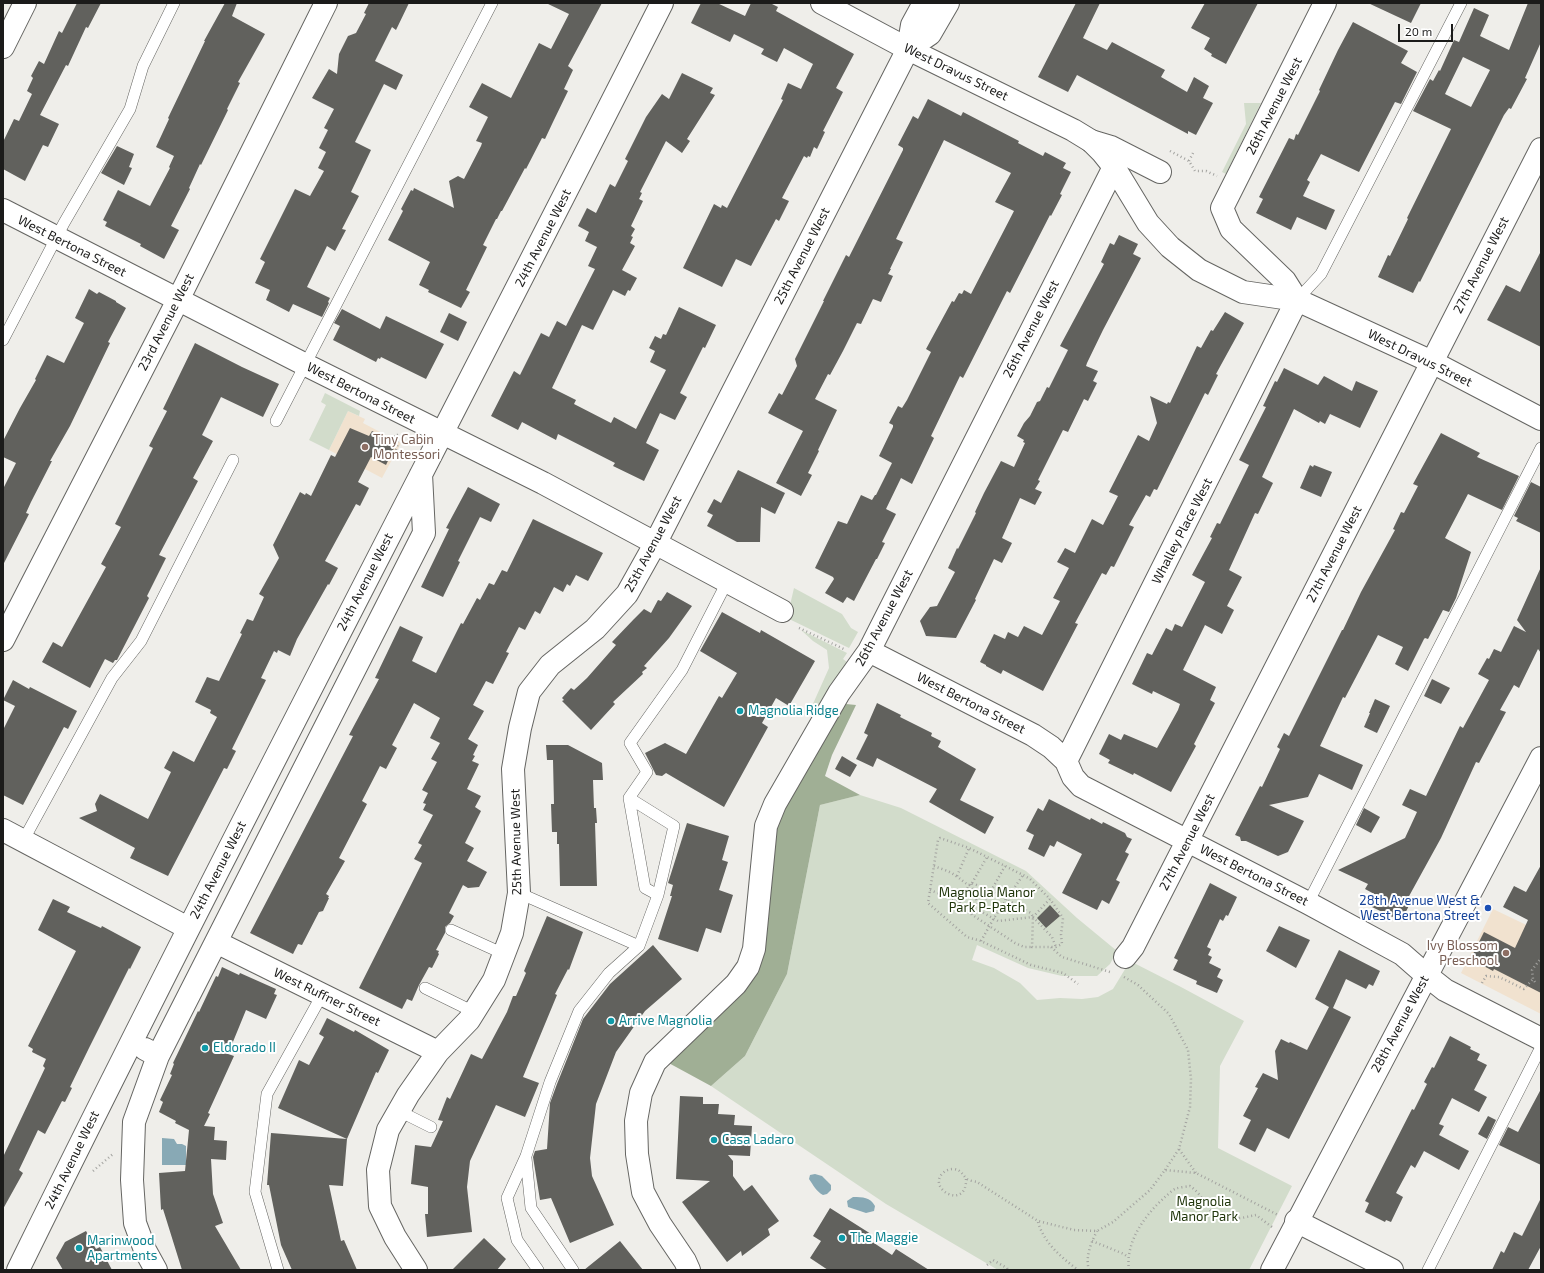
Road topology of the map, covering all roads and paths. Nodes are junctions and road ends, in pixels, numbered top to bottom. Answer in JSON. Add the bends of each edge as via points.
{"nodes":[{"id":1,"x":25,"y":3,"type":"edge"},
{"id":2,"x":174,"y":3,"type":"edge"},
{"id":3,"x":326,"y":3,"type":"edge"},
{"id":4,"x":492,"y":3,"type":"edge"},
{"id":5,"x":662,"y":3,"type":"edge"},
{"id":6,"x":822,"y":3,"type":"edge"},
{"id":7,"x":924,"y":3,"type":"edge"},
{"id":8,"x":948,"y":3,"type":"edge"},
{"id":9,"x":1326,"y":3,"type":"edge"},
{"id":10,"x":1461,"y":3,"type":"edge"},
{"id":11,"x":3,"y":47,"type":"edge"},
{"id":12,"x":908,"y":49,"type":"junction"},
{"id":13,"x":1090,"y":141,"type":"junction"},
{"id":14,"x":1541,"y":149,"type":"edge"},
{"id":15,"x":1170,"y":151,"type":"dead end"},
{"id":16,"x":1193,"y":154,"type":"dead end"},
{"id":17,"x":1189,"y":161,"type":"junction"},
{"id":18,"x":1114,"y":167,"type":"junction"},
{"id":19,"x":1160,"y":172,"type":"dead end"},
{"id":20,"x":1223,"y":179,"type":"dead end"},
{"id":21,"x":3,"y":210,"type":"edge"},
{"id":22,"x":57,"y":238,"type":"junction"},
{"id":23,"x":178,"y":300,"type":"junction"},
{"id":24,"x":1297,"y":300,"type":"junction"},
{"id":25,"x":3,"y":340,"type":"edge"},
{"id":26,"x":1432,"y":362,"type":"junction"},
{"id":27,"x":304,"y":364,"type":"junction"},
{"id":28,"x":1541,"y":419,"type":"edge"},
{"id":29,"x":276,"y":421,"type":"dead end"},
{"id":30,"x":402,"y":431,"type":"dead end"},
{"id":31,"x":442,"y":433,"type":"junction"},
{"id":32,"x":396,"y":436,"type":"junction"},
{"id":33,"x":386,"y":438,"type":"dead end"},
{"id":34,"x":1541,"y":448,"type":"edge"},
{"id":35,"x":392,"y":456,"type":"dead end"},
{"id":36,"x":233,"y":460,"type":"dead end"},
{"id":37,"x":421,"y":472,"type":"junction"},
{"id":38,"x":655,"y":544,"type":"junction"},
{"id":39,"x":727,"y":582,"type":"junction"},
{"id":40,"x":782,"y":611,"type":"dead end"},
{"id":41,"x":799,"y":628,"type":"dead end"},
{"id":42,"x":3,"y":640,"type":"edge"},
{"id":43,"x":859,"y":652,"type":"junction"},
{"id":44,"x":1541,"y":758,"type":"edge"},
{"id":45,"x":1066,"y":762,"type":"junction"},
{"id":46,"x":629,"y":798,"type":"junction"},
{"id":47,"x":3,"y":830,"type":"edge"},
{"id":48,"x":23,"y":840,"type":"junction"},
{"id":49,"x":1188,"y":841,"type":"junction"},
{"id":50,"x":969,"y":848,"type":"junction"},
{"id":51,"x":987,"y":857,"type":"junction"},
{"id":52,"x":934,"y":866,"type":"junction"},
{"id":53,"x":1005,"y":866,"type":"junction"},
{"id":54,"x":1023,"y":875,"type":"junction"},
{"id":55,"x":957,"y":876,"type":"junction"},
{"id":56,"x":971,"y":884,"type":"junction"},
{"id":57,"x":930,"y":890,"type":"junction"},
{"id":58,"x":990,"y":890,"type":"junction"},
{"id":59,"x":518,"y":893,"type":"junction"},
{"id":60,"x":658,"y":895,"type":"junction"},
{"id":61,"x":1007,"y":899,"type":"junction"},
{"id":62,"x":1050,"y":900,"type":"junction"},
{"id":63,"x":960,"y":902,"type":"junction"},
{"id":64,"x":1308,"y":903,"type":"junction"},
{"id":65,"x":980,"y":911,"type":"junction"},
{"id":66,"x":971,"y":914,"type":"junction"},
{"id":67,"x":1033,"y":917,"type":"junction"},
{"id":68,"x":994,"y":918,"type":"junction"},
{"id":69,"x":989,"y":926,"type":"junction"},
{"id":70,"x":188,"y":928,"type":"junction"},
{"id":71,"x":451,"y":930,"type":"dead end"},
{"id":72,"x":981,"y":941,"type":"junction"},
{"id":73,"x":216,"y":942,"type":"junction"},
{"id":74,"x":639,"y":946,"type":"junction"},
{"id":75,"x":1032,"y":946,"type":"junction"},
{"id":76,"x":1051,"y":946,"type":"junction"},
{"id":77,"x":1056,"y":947,"type":"junction"},
{"id":78,"x":504,"y":954,"type":"junction"},
{"id":79,"x":1541,"y":958,"type":"edge"},
{"id":80,"x":1120,"y":968,"type":"junction"},
{"id":81,"x":1426,"y":976,"type":"junction"},
{"id":82,"x":1078,"y":984,"type":"dead end"},
{"id":83,"x":1482,"y":984,"type":"dead end"},
{"id":84,"x":425,"y":988,"type":"dead end"},
{"id":85,"x":322,"y":994,"type":"junction"},
{"id":86,"x":474,"y":1012,"type":"junction"},
{"id":87,"x":1541,"y":1039,"type":"edge"},
{"id":88,"x":132,"y":1042,"type":"junction"},
{"id":89,"x":1541,"y":1047,"type":"edge"},
{"id":90,"x":438,"y":1052,"type":"junction"},
{"id":91,"x":158,"y":1056,"type":"junction"},
{"id":92,"x":399,"y":1111,"type":"junction"},
{"id":93,"x":431,"y":1127,"type":"dead end"},
{"id":94,"x":1179,"y":1149,"type":"junction"},
{"id":95,"x":118,"y":1150,"type":"dead end"},
{"id":96,"x":526,"y":1156,"type":"junction"},
{"id":97,"x":1165,"y":1170,"type":"junction"},
{"id":98,"x":93,"y":1171,"type":"dead end"},
{"id":99,"x":1196,"y":1174,"type":"junction"},
{"id":100,"x":966,"y":1179,"type":"junction"},
{"id":101,"x":1288,"y":1219,"type":"junction"},
{"id":102,"x":1038,"y":1221,"type":"junction"},
{"id":103,"x":1274,"y":1230,"type":"dead end"},
{"id":104,"x":1098,"y":1232,"type":"junction"},
{"id":105,"x":1092,"y":1241,"type":"junction"},
{"id":106,"x":1128,"y":1258,"type":"junction"},
{"id":107,"x":988,"y":1265,"type":"dead end"},
{"id":108,"x":18,"y":1270,"type":"edge"},
{"id":109,"x":156,"y":1270,"type":"edge"},
{"id":110,"x":278,"y":1270,"type":"edge"},
{"id":111,"x":416,"y":1270,"type":"edge"},
{"id":112,"x":538,"y":1270,"type":"edge"},
{"id":113,"x":573,"y":1270,"type":"edge"},
{"id":114,"x":689,"y":1270,"type":"edge"},
{"id":115,"x":1008,"y":1270,"type":"edge"},
{"id":116,"x":1078,"y":1270,"type":"edge"},
{"id":117,"x":1089,"y":1270,"type":"edge"},
{"id":118,"x":1129,"y":1270,"type":"edge"},
{"id":119,"x":1272,"y":1270,"type":"edge"},
{"id":120,"x":1392,"y":1270,"type":"edge"},
{"id":121,"x":1428,"y":1270,"type":"edge"}],
"edges":[{"from":1,"to":11,"type":"street"},
{"from":2,"to":22,"type":"lane","via":[[143,66],[130,110]]},
{"from":3,"to":23,"type":"street","name":"23rd Avenue West"},
{"from":4,"to":27,"type":"lane"},
{"from":5,"to":31,"type":"street","name":"24th Avenue West"},
{"from":6,"to":12,"type":"street","name":"West Dravus Street"},
{"from":7,"to":12,"type":"street","name":"25th Avenue West","via":[[912,25]]},
{"from":8,"to":12,"type":"street","name":"25th Avenue West","via":[[930,34]]},
{"from":9,"to":24,"type":"street","name":"26th Avenue West","via":[[1222,208],[1231,229],[1284,281]]},
{"from":10,"to":24,"type":"lane","via":[[1321,274]]},
{"from":12,"to":13,"type":"street","name":"West Dravus Street","via":[[1073,130]]},
{"from":12,"to":38,"type":"street","name":"25th Avenue West"},
{"from":13,"to":18,"type":"street","name":"West Dravus Street"},
{"from":13,"to":19,"type":"street","name":"West Dravus Street","via":[[1111,147]]},
{"from":14,"to":26,"type":"street","name":"27th Avenue West"},
{"from":15,"to":17,"type":"path"},
{"from":16,"to":17,"type":"path"},
{"from":17,"to":20,"type":"path","via":[[1195,172],[1206,171]]},
{"from":18,"to":24,"type":"street","name":"West Dravus Street","via":[[1148,223],[1170,247],[1200,270],[1243,292]]},
{"from":18,"to":43,"type":"street","name":"26th Avenue West"},
{"from":21,"to":22,"type":"street","name":"West Bertona Street"},
{"from":22,"to":23,"type":"street","name":"West Bertona Street"},
{"from":22,"to":25,"type":"lane"},
{"from":23,"to":27,"type":"street","name":"West Bertona Street"},
{"from":23,"to":42,"type":"street","name":"23rd Avenue West"},
{"from":24,"to":26,"type":"street","name":"West Dravus Street"},
{"from":24,"to":45,"type":"street","name":"Whalley Place West"},
{"from":26,"to":28,"type":"street","name":"West Dravus Street"},
{"from":26,"to":49,"type":"street","name":"27th Avenue West"},
{"from":27,"to":29,"type":"lane"},
{"from":27,"to":31,"type":"street","name":"West Bertona Street"},
{"from":30,"to":32,"type":"path"},
{"from":31,"to":37,"type":"street","name":"24th Avenue West"},
{"from":31,"to":38,"type":"street","name":"West Bertona Street","via":[[543,483]]},
{"from":32,"to":33,"type":"path"},
{"from":32,"to":35,"type":"path","via":[[398,447]]},
{"from":34,"to":64,"type":"lane"},
{"from":36,"to":48,"type":"lane","via":[[141,641],[112,678]]},
{"from":37,"to":70,"type":"street","name":"24th Avenue West"},
{"from":37,"to":73,"type":"street","via":[[424,533]]},
{"from":38,"to":39,"type":"street","name":"West Bertona Street"},
{"from":38,"to":59,"type":"street","name":"25th Avenue West","via":[[627,594],[595,630],[550,665],[529,692],[513,769]]},
{"from":39,"to":40,"type":"street","name":"West Bertona Street"},
{"from":39,"to":46,"type":"lane","via":[[682,670],[630,743],[647,772]]},
{"from":41,"to":43,"type":"path"},
{"from":43,"to":45,"type":"street","name":"West Bertona Street","via":[[1033,735],[1051,747]]},
{"from":43,"to":114,"type":"street","name":"26th Avenue West","via":[[839,693],[775,804],[766,826],[754,949],[748,968],[736,984],[655,1062],[641,1093],[636,1121],[636,1154],[643,1192]]},
{"from":44,"to":81,"type":"street","name":"28th Avenue West"},
{"from":45,"to":49,"type":"street","name":"West Bertona Street","via":[[1073,778],[1081,786]]},
{"from":46,"to":60,"type":"lane","via":[[645,888]]},
{"from":46,"to":60,"type":"lane","via":[[674,826]]},
{"from":47,"to":48,"type":"street"},
{"from":48,"to":70,"type":"street"},
{"from":49,"to":64,"type":"street","name":"West Bertona Street"},
{"from":49,"to":80,"type":"street","name":"27th Avenue West"},
{"from":50,"to":51,"type":"path"},
{"from":50,"to":52,"type":"path","via":[[940,838]]},
{"from":50,"to":55,"type":"path"},
{"from":51,"to":53,"type":"path"},
{"from":51,"to":56,"type":"path"},
{"from":52,"to":55,"type":"path"},
{"from":52,"to":57,"type":"path"},
{"from":53,"to":54,"type":"path"},
{"from":53,"to":58,"type":"path"},
{"from":54,"to":61,"type":"path"},
{"from":54,"to":62,"type":"path"},
{"from":55,"to":56,"type":"path","via":[[959,880]]},
{"from":56,"to":58,"type":"path"},
{"from":56,"to":63,"type":"path"},
{"from":56,"to":65,"type":"path"},
{"from":57,"to":63,"type":"path"},
{"from":57,"to":72,"type":"path","via":[[928,903],[933,908],[967,937]]},
{"from":58,"to":61,"type":"path"},
{"from":58,"to":65,"type":"path"},
{"from":59,"to":74,"type":"lane"},
{"from":59,"to":78,"type":"street","name":"25th Avenue West","via":[[512,933]]},
{"from":60,"to":74,"type":"lane"},
{"from":61,"to":67,"type":"path","via":[[1031,913]]},
{"from":61,"to":68,"type":"path"},
{"from":62,"to":67,"type":"path"},
{"from":62,"to":77,"type":"path","via":[[1063,918],[1062,944]]},
{"from":63,"to":66,"type":"path","via":[[959,907]]},
{"from":64,"to":81,"type":"street","name":"West Bertona Street","via":[[1402,954]]},
{"from":65,"to":66,"type":"path"},
{"from":65,"to":68,"type":"path"},
{"from":66,"to":69,"type":"path"},
{"from":67,"to":68,"type":"path","via":[[998,921]]},
{"from":67,"to":75,"type":"path"},
{"from":67,"to":77,"type":"path","via":[[1052,937]]},
{"from":68,"to":69,"type":"path"},
{"from":69,"to":72,"type":"path"},
{"from":69,"to":75,"type":"path","via":[[1024,947]]},
{"from":70,"to":88,"type":"street","name":"24th Avenue West"},
{"from":71,"to":78,"type":"lane"},
{"from":72,"to":82,"type":"path","via":[[1031,965],[1063,974]]},
{"from":73,"to":85,"type":"street","name":"West Ruffner Street"},
{"from":73,"to":91,"type":"street"},
{"from":74,"to":96,"type":"lane","via":[[609,973],[578,1011],[550,1082]]},
{"from":75,"to":76,"type":"path"},
{"from":76,"to":77,"type":"path"},
{"from":76,"to":80,"type":"path","via":[[1062,957]]},
{"from":78,"to":86,"type":"street","name":"25th Avenue West","via":[[494,980]]},
{"from":79,"to":83,"type":"path","via":[[1532,970],[1534,980],[1524,989],[1499,977],[1486,976]]},
{"from":80,"to":94,"type":"path","via":[[1169,1014],[1188,1050],[1190,1107]]},
{"from":81,"to":87,"type":"street","name":"West Bertona Street","via":[[1445,990]]},
{"from":81,"to":101,"type":"street","name":"28th Avenue West"},
{"from":84,"to":86,"type":"lane"},
{"from":85,"to":90,"type":"street","name":"West Ruffner Street"},
{"from":85,"to":110,"type":"lane","via":[[267,1094],[255,1192]]},
{"from":86,"to":90,"type":"street","name":"25th Avenue West"},
{"from":88,"to":91,"type":"street"},
{"from":88,"to":108,"type":"street","name":"24th Avenue West"},
{"from":89,"to":121,"type":"lane"},
{"from":90,"to":92,"type":"street","name":"25th Avenue West"},
{"from":91,"to":109,"type":"street","via":[[134,1122],[132,1180],[135,1223]]},
{"from":92,"to":93,"type":"lane"},
{"from":92,"to":111,"type":"street","name":"25th Avenue West","via":[[388,1130],[378,1170],[380,1206],[395,1237]]},
{"from":94,"to":97,"type":"path"},
{"from":94,"to":99,"type":"path"},
{"from":95,"to":98,"type":"path"},
{"from":96,"to":112,"type":"lane","via":[[507,1198],[517,1240]]},
{"from":96,"to":113,"type":"lane","via":[[531,1208]]},
{"from":97,"to":99,"type":"path"},
{"from":97,"to":104,"type":"path","via":[[1150,1190]]},
{"from":99,"to":101,"type":"path"},
{"from":100,"to":100,"type":"path","via":[[960,1171],[950,1169],[941,1176],[940,1188],[953,1196],[963,1191]]},
{"from":100,"to":102,"type":"path","via":[[977,1182]]},
{"from":101,"to":119,"type":"street","name":"28th Avenue West"},
{"from":101,"to":120,"type":"street"},
{"from":102,"to":104,"type":"path","via":[[1074,1230]]},
{"from":102,"to":116,"type":"path","via":[[1048,1242]]},
{"from":103,"to":106,"type":"path","via":[[1256,1215],[1224,1219],[1210,1211],[1199,1192],[1190,1186],[1175,1189],[1153,1208],[1138,1230]]},
{"from":104,"to":105,"type":"path"},
{"from":105,"to":106,"type":"path"},
{"from":105,"to":117,"type":"path","via":[[1088,1254]]},
{"from":106,"to":118,"type":"path"},
{"from":107,"to":115,"type":"path","via":[[993,1260]]}]}
